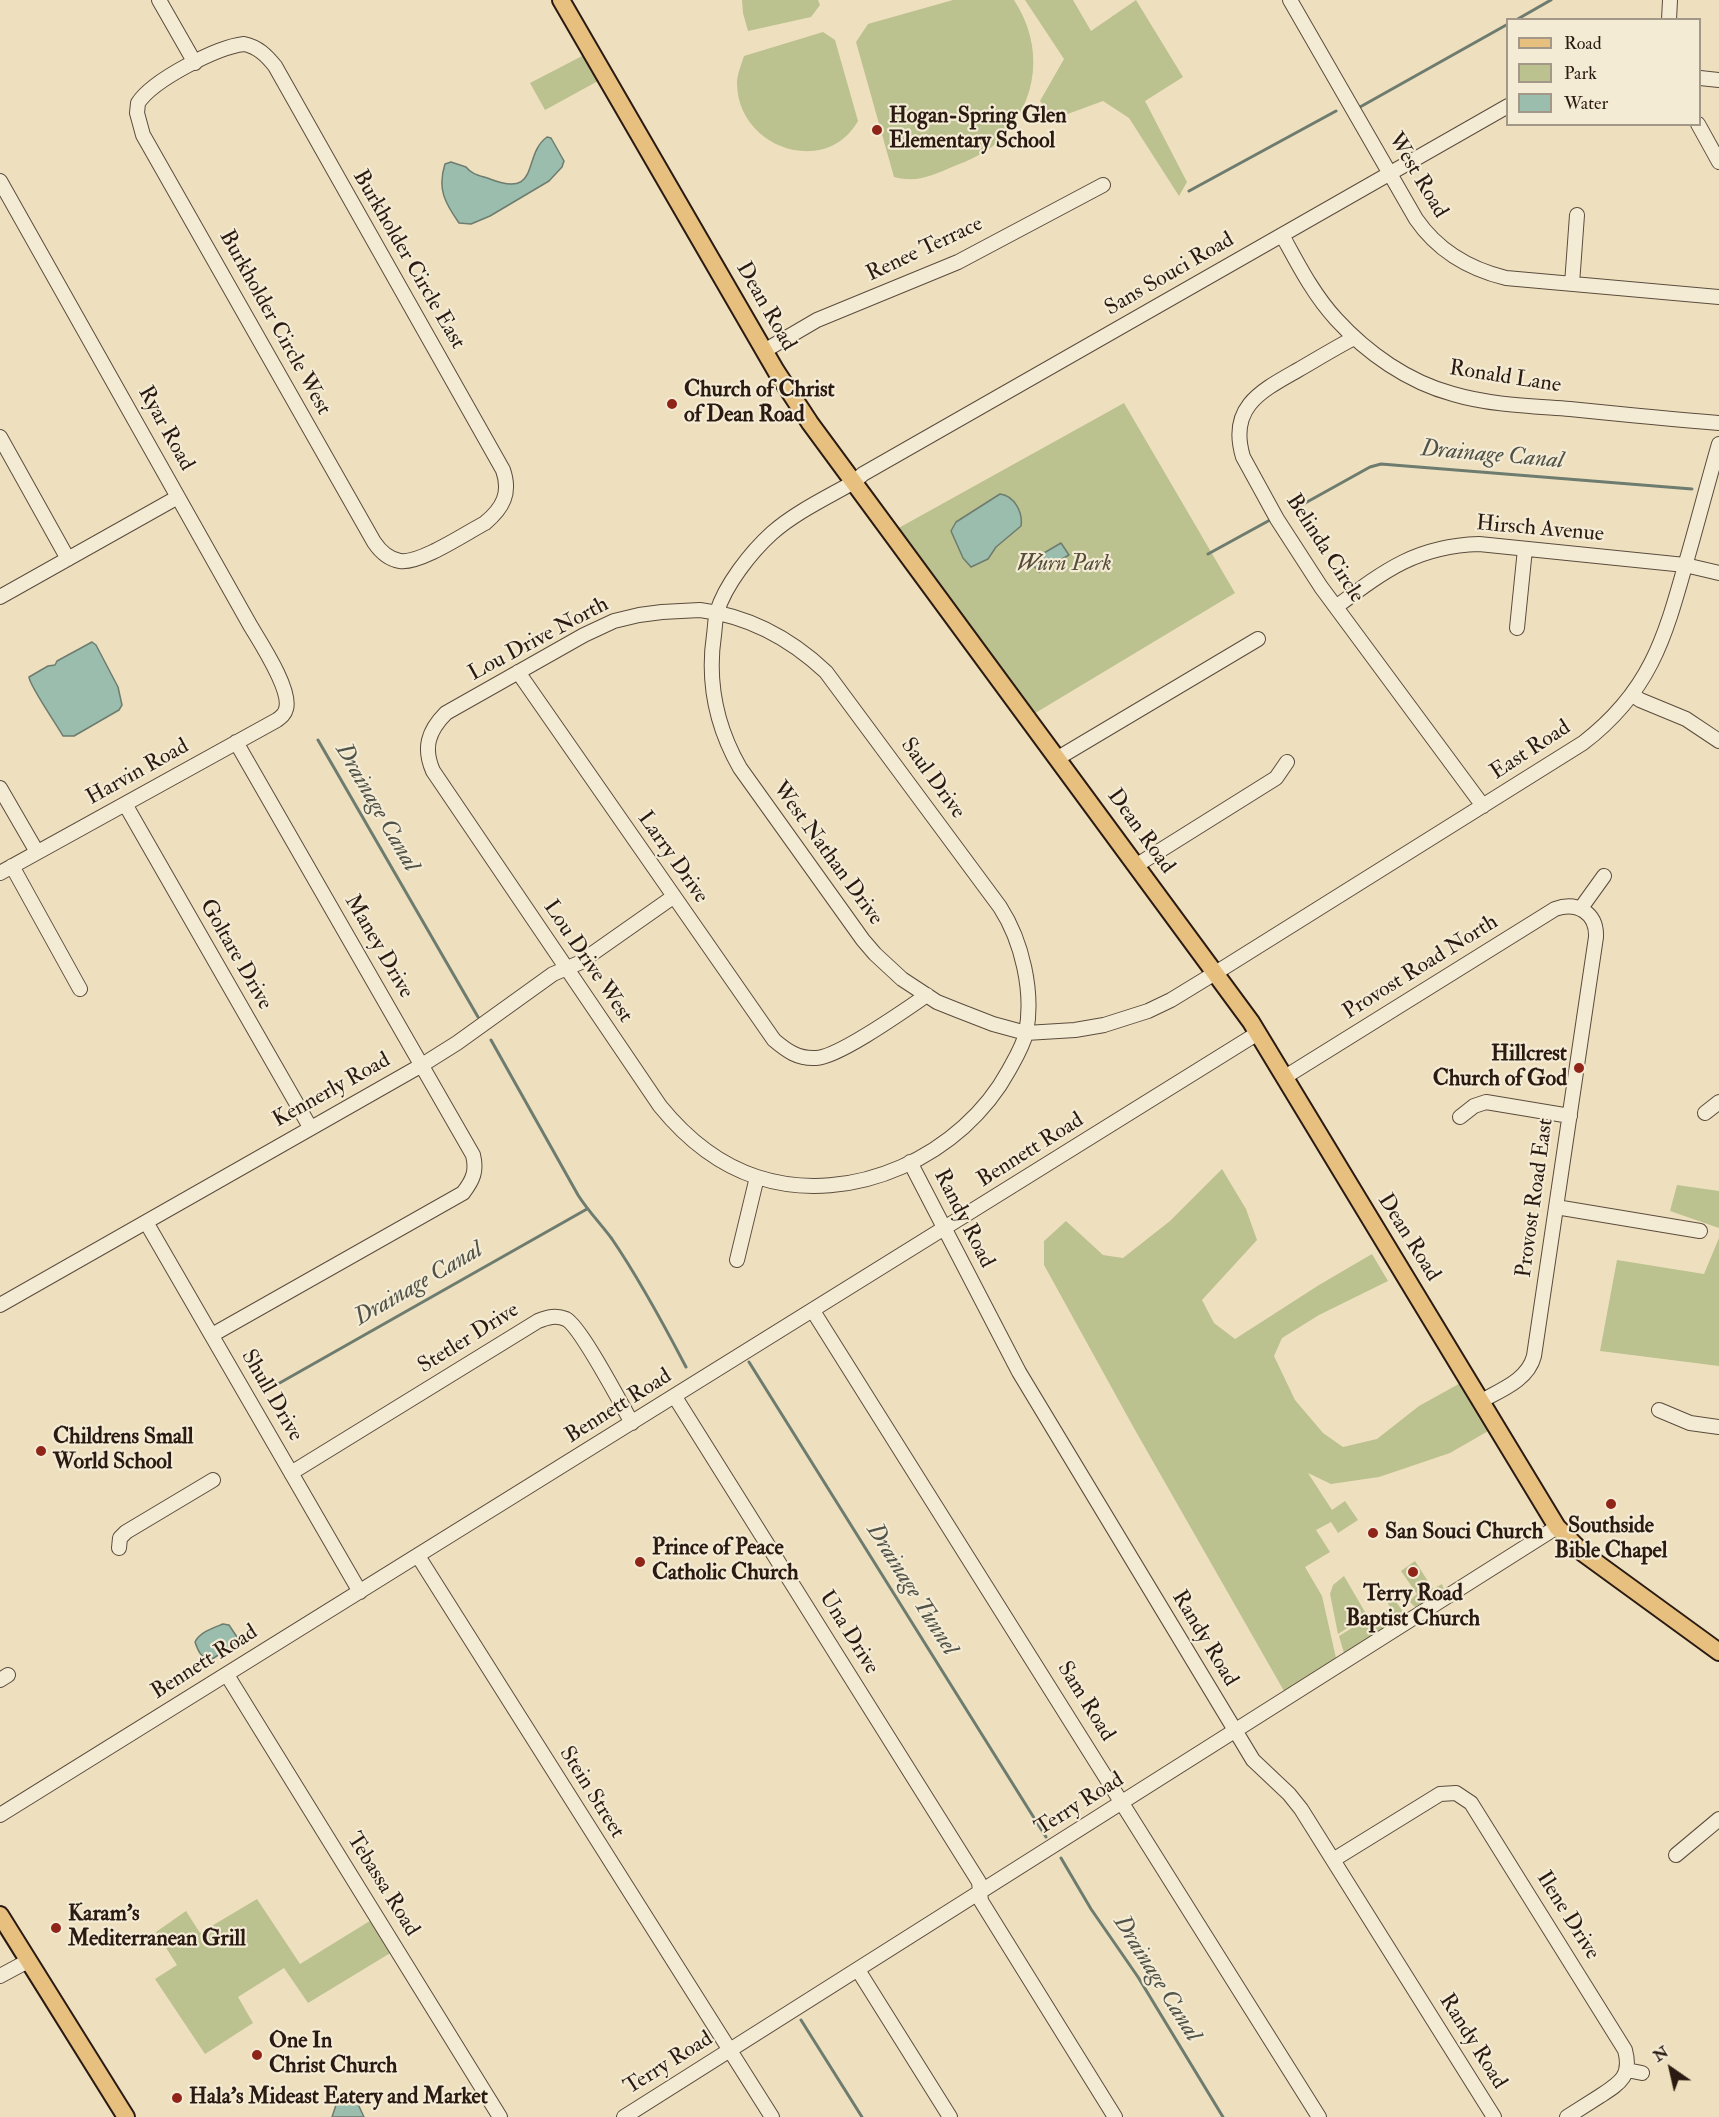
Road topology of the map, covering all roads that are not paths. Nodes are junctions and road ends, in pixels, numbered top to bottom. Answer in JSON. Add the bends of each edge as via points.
{"nodes":[{"id":1,"x":159,"y":0,"type":"edge"},
{"id":2,"x":561,"y":0,"type":"edge"},
{"id":3,"x":1290,"y":0,"type":"edge"},
{"id":4,"x":1670,"y":0,"type":"edge"},
{"id":5,"x":1669,"y":18,"type":"edge"},
{"id":6,"x":195,"y":63,"type":"junction"},
{"id":7,"x":1701,"y":78,"type":"edge"},
{"id":8,"x":1719,"y":80,"type":"edge"},
{"id":9,"x":1506,"y":107,"type":"edge"},
{"id":10,"x":1699,"y":126,"type":"edge"},
{"id":11,"x":1719,"y":162,"type":"edge"},
{"id":12,"x":1390,"y":173,"type":"junction"},
{"id":13,"x":0,"y":180,"type":"edge"},
{"id":14,"x":1103,"y":184,"type":"dead end"},
{"id":15,"x":1577,"y":215,"type":"dead end"},
{"id":16,"x":1282,"y":235,"type":"junction"},
{"id":17,"x":1572,"y":284,"type":"junction"},
{"id":18,"x":1719,"y":297,"type":"edge"},
{"id":19,"x":1354,"y":338,"type":"junction"},
{"id":20,"x":764,"y":351,"type":"junction"},
{"id":21,"x":1719,"y":423,"type":"edge"},
{"id":22,"x":0,"y":437,"type":"edge"},
{"id":23,"x":1719,"y":444,"type":"edge"},
{"id":24,"x":854,"y":482,"type":"junction"},
{"id":25,"x":178,"y":497,"type":"junction"},
{"id":26,"x":453,"y":541,"type":"joint"},
{"id":27,"x":1525,"y":549,"type":"junction"},
{"id":28,"x":68,"y":559,"type":"junction"},
{"id":29,"x":1685,"y":565,"type":"junction"},
{"id":30,"x":1719,"y":573,"type":"edge"},
{"id":31,"x":0,"y":597,"type":"edge"},
{"id":32,"x":1336,"y":607,"type":"junction"},
{"id":33,"x":717,"y":612,"type":"junction"},
{"id":34,"x":1517,"y":628,"type":"dead end"},
{"id":35,"x":1258,"y":639,"type":"dead end"},
{"id":36,"x":518,"y":672,"type":"junction"},
{"id":37,"x":1633,"y":695,"type":"junction"},
{"id":38,"x":287,"y":702,"type":"joint"},
{"id":39,"x":429,"y":734,"type":"joint"},
{"id":40,"x":1719,"y":741,"type":"edge"},
{"id":41,"x":236,"y":742,"type":"junction"},
{"id":42,"x":1058,"y":758,"type":"junction"},
{"id":43,"x":1287,"y":762,"type":"dead end"},
{"id":44,"x":0,"y":788,"type":"edge"},
{"id":45,"x":125,"y":804,"type":"junction"},
{"id":46,"x":1483,"y":806,"type":"junction"},
{"id":47,"x":37,"y":852,"type":"junction"},
{"id":48,"x":1137,"y":865,"type":"junction"},
{"id":49,"x":6,"y":870,"type":"edge"},
{"id":50,"x":1604,"y":876,"type":"dead end"},
{"id":51,"x":674,"y":897,"type":"junction"},
{"id":52,"x":1581,"y":908,"type":"junction"},
{"id":53,"x":566,"y":969,"type":"junction"},
{"id":54,"x":1216,"y":972,"type":"junction"},
{"id":55,"x":80,"y":989,"type":"dead end"},
{"id":56,"x":927,"y":995,"type":"junction"},
{"id":57,"x":1026,"y":1033,"type":"junction"},
{"id":58,"x":1258,"y":1033,"type":"junction"},
{"id":59,"x":422,"y":1065,"type":"junction"},
{"id":60,"x":1285,"y":1077,"type":"junction"},
{"id":61,"x":1719,"y":1102,"type":"edge"},
{"id":62,"x":1705,"y":1113,"type":"dead end"},
{"id":63,"x":1570,"y":1116,"type":"junction"},
{"id":64,"x":1460,"y":1118,"type":"dead end"},
{"id":65,"x":310,"y":1127,"type":"junction"},
{"id":66,"x":910,"y":1162,"type":"junction"},
{"id":67,"x":757,"y":1178,"type":"junction"},
{"id":68,"x":1556,"y":1207,"type":"junction"},
{"id":69,"x":146,"y":1222,"type":"junction"},
{"id":70,"x":945,"y":1230,"type":"junction"},
{"id":71,"x":1700,"y":1231,"type":"dead end"},
{"id":72,"x":737,"y":1260,"type":"dead end"},
{"id":73,"x":0,"y":1305,"type":"edge"},
{"id":74,"x":813,"y":1311,"type":"junction"},
{"id":75,"x":212,"y":1335,"type":"junction"},
{"id":76,"x":675,"y":1397,"type":"junction"},
{"id":77,"x":1481,"y":1401,"type":"junction"},
{"id":78,"x":1659,"y":1410,"type":"dead end"},
{"id":79,"x":632,"y":1423,"type":"junction"},
{"id":80,"x":1719,"y":1427,"type":"edge"},
{"id":81,"x":291,"y":1473,"type":"junction"},
{"id":82,"x":213,"y":1480,"type":"dead end"},
{"id":83,"x":1557,"y":1527,"type":"junction"},
{"id":84,"x":119,"y":1548,"type":"dead end"},
{"id":85,"x":418,"y":1556,"type":"junction"},
{"id":86,"x":360,"y":1592,"type":"junction"},
{"id":87,"x":1719,"y":1652,"type":"edge"},
{"id":88,"x":227,"y":1675,"type":"junction"},
{"id":89,"x":1235,"y":1731,"type":"junction"},
{"id":90,"x":1123,"y":1802,"type":"junction"},
{"id":91,"x":0,"y":1815,"type":"edge"},
{"id":92,"x":1719,"y":1819,"type":"edge"},
{"id":93,"x":1676,"y":1856,"type":"dead end"},
{"id":94,"x":1333,"y":1860,"type":"junction"},
{"id":95,"x":980,"y":1893,"type":"junction"},
{"id":96,"x":0,"y":1915,"type":"edge"},
{"id":97,"x":28,"y":1960,"type":"junction"},
{"id":98,"x":858,"y":1970,"type":"junction"},
{"id":99,"x":0,"y":1976,"type":"edge"},
{"id":100,"x":730,"y":2050,"type":"junction"},
{"id":101,"x":1627,"y":2070,"type":"junction"},
{"id":102,"x":1642,"y":2073,"type":"dead end"},
{"id":103,"x":126,"y":2117,"type":"edge"},
{"id":104,"x":500,"y":2117,"type":"edge"},
{"id":105,"x":624,"y":2117,"type":"edge"},
{"id":106,"x":772,"y":2117,"type":"edge"},
{"id":107,"x":950,"y":2117,"type":"edge"},
{"id":108,"x":1115,"y":2117,"type":"edge"},
{"id":109,"x":1319,"y":2117,"type":"edge"},
{"id":110,"x":1494,"y":2117,"type":"edge"},
{"id":111,"x":1567,"y":2117,"type":"edge"}],
"edges":[{"from":1,"to":6,"type":"street"},
{"from":2,"to":20,"type":"main road","name":"Dean Road"},
{"from":3,"to":12,"type":"street","name":"West Road"},
{"from":4,"to":5,"type":"street"},
{"from":6,"to":26,"type":"street","name":"Burkholder Circle East","via":[[222,48],[244,44],[261,51],[274,66],[503,470],[507,489],[501,507],[485,523]]},
{"from":6,"to":26,"type":"street","name":"Burkholder Circle West","via":[[144,95],[137,112],[143,135],[374,543],[385,555],[401,561],[418,558]]},
{"from":7,"to":8,"type":"street"},
{"from":9,"to":12,"type":"street","name":"Sans Souci Road"},
{"from":10,"to":11,"type":"street"},
{"from":12,"to":16,"type":"street","name":"Sans Souci Road"},
{"from":12,"to":17,"type":"street","name":"West Road","via":[[1424,230],[1462,262],[1506,278]]},
{"from":13,"to":25,"type":"street","name":"Ryar Road"},
{"from":14,"to":20,"type":"street","name":"Renee Terrace","via":[[939,271],[817,320]]},
{"from":15,"to":17,"type":"street"},
{"from":16,"to":19,"type":"street","name":"Ronald Lane","via":[[1320,300]]},
{"from":16,"to":24,"type":"street","name":"Sans Souci Road"},
{"from":17,"to":18,"type":"street","name":"West Road"},
{"from":19,"to":21,"type":"street","name":"Ronald Lane","via":[[1400,371],[1452,394],[1494,402]]},
{"from":19,"to":32,"type":"street","name":"Belinda Circle","via":[[1257,394],[1245,412],[1239,433],[1243,457],[1277,519]]},
{"from":20,"to":24,"type":"main road","name":"Dean Road"},
{"from":22,"to":28,"type":"street"},
{"from":23,"to":29,"type":"street","name":"East Road"},
{"from":24,"to":33,"type":"street","name":"Sans Souci Road","via":[[771,534],[743,565]]},
{"from":24,"to":42,"type":"main road","name":"Dean Road"},
{"from":25,"to":28,"type":"street"},
{"from":25,"to":38,"type":"street","name":"Ryar Road","via":[[281,682]]},
{"from":27,"to":29,"type":"street","name":"Hirsch Avenue"},
{"from":27,"to":32,"type":"street","name":"Hirsch Avenue","via":[[1463,545],[1426,552],[1378,575]]},
{"from":27,"to":34,"type":"street"},
{"from":28,"to":31,"type":"street"},
{"from":29,"to":30,"type":"street","name":"Hirsch Avenue"},
{"from":29,"to":37,"type":"street","name":"East Road","via":[[1655,660]]},
{"from":32,"to":46,"type":"street","name":"Belinda Circle"},
{"from":33,"to":36,"type":"street","name":"Lou Drive North","via":[[662,612],[614,621]]},
{"from":33,"to":56,"type":"street","name":"West Nathan Drive","via":[[712,685],[720,726],[732,754],[863,940],[894,972]]},
{"from":33,"to":57,"type":"street","name":"Saul Drive","via":[[752,623],[796,647],[811,657],[848,699],[1010,922],[1023,960]]},
{"from":35,"to":42,"type":"street"},
{"from":36,"to":39,"type":"street","name":"Lou Drive North","via":[[446,713]]},
{"from":36,"to":51,"type":"street","name":"Larry Drive"},
{"from":37,"to":40,"type":"street","via":[[1686,719]]},
{"from":37,"to":46,"type":"street","name":"East Road","via":[[1583,743]]},
{"from":38,"to":41,"type":"street","name":"Harvin Road","via":[[285,712],[277,720]]},
{"from":39,"to":53,"type":"street","name":"Lou Drive West","via":[[426,746],[433,771]]},
{"from":41,"to":45,"type":"street","name":"Harvin Road"},
{"from":41,"to":59,"type":"street","name":"Maney Drive"},
{"from":42,"to":48,"type":"main road","name":"Dean Road"},
{"from":43,"to":48,"type":"street","via":[[1276,778]]},
{"from":44,"to":47,"type":"street"},
{"from":45,"to":47,"type":"street","name":"Harvin Road"},
{"from":45,"to":65,"type":"street","name":"Goltare Drive"},
{"from":46,"to":54,"type":"street","name":"East Road"},
{"from":47,"to":49,"type":"street","name":"Harvin Road"},
{"from":48,"to":54,"type":"main road","name":"Dean Road"},
{"from":49,"to":55,"type":"street"},
{"from":50,"to":52,"type":"street"},
{"from":51,"to":53,"type":"street","name":"Kennerly Road"},
{"from":51,"to":56,"type":"street","name":"Larry Drive","via":[[774,1040],[801,1057],[837,1052]]},
{"from":52,"to":60,"type":"street","name":"Provost Road North","via":[[1572,905],[1555,909]]},
{"from":52,"to":63,"type":"street","name":"Provost Road East","via":[[1593,921],[1596,937]]},
{"from":53,"to":59,"type":"street","name":"Kennerly Road","via":[[553,974]]},
{"from":53,"to":67,"type":"street","name":"Lou Drive West","via":[[677,1127],[705,1151]]},
{"from":54,"to":57,"type":"street","name":"East Road","via":[[1171,1000],[1127,1019],[1076,1030]]},
{"from":54,"to":58,"type":"main road","name":"Dean Road"},
{"from":56,"to":57,"type":"street","name":"West Nathan Drive","via":[[993,1024]]},
{"from":57,"to":66,"type":"street","name":"Lou Drive West","via":[[1002,1083],[975,1118]]},
{"from":58,"to":60,"type":"main road","name":"Dean Road"},
{"from":58,"to":70,"type":"street","name":"Bennett Road"},
{"from":59,"to":65,"type":"street","name":"Kennerly Road"},
{"from":59,"to":75,"type":"street","name":"Maney Drive","via":[[473,1155],[476,1164],[471,1183],[463,1193]]},
{"from":60,"to":77,"type":"main road","name":"Dean Road"},
{"from":61,"to":62,"type":"street"},
{"from":63,"to":64,"type":"street","via":[[1486,1102]]},
{"from":63,"to":68,"type":"street","name":"Provost Road East"},
{"from":65,"to":69,"type":"street","name":"Kennerly Road"},
{"from":66,"to":67,"type":"street","name":"Lou Drive West","via":[[877,1177],[828,1186]]},
{"from":66,"to":70,"type":"street","name":"Randy Road"},
{"from":67,"to":72,"type":"street"},
{"from":68,"to":71,"type":"street"},
{"from":68,"to":77,"type":"street","name":"Provost Road East","via":[[1533,1363],[1522,1377]]},
{"from":69,"to":73,"type":"street","name":"Kennerly Road"},
{"from":69,"to":75,"type":"street","name":"Shull Drive"},
{"from":70,"to":74,"type":"street","name":"Bennett Road"},
{"from":70,"to":89,"type":"street","name":"Randy Road","via":[[1019,1372]]},
{"from":74,"to":76,"type":"street","name":"Bennett Road"},
{"from":74,"to":90,"type":"street","name":"Sam Road"},
{"from":75,"to":81,"type":"street","name":"Shull Drive"},
{"from":76,"to":79,"type":"street","name":"Bennett Road"},
{"from":76,"to":95,"type":"street","name":"Una Drive","via":[[979,1882]]},
{"from":77,"to":83,"type":"main road","name":"Dean Road"},
{"from":78,"to":80,"type":"street","via":[[1690,1423]]},
{"from":79,"to":81,"type":"street","name":"Stetler Drive","via":[[579,1332],[566,1319],[548,1317]]},
{"from":79,"to":85,"type":"street","name":"Bennett Road"},
{"from":81,"to":86,"type":"street","name":"Shull Drive"},
{"from":82,"to":84,"type":"street","via":[[126,1532],[120,1538]]},
{"from":83,"to":87,"type":"main road","name":"Dean Road","via":[[1583,1553]]},
{"from":83,"to":89,"type":"street","name":"Terry Road"},
{"from":85,"to":86,"type":"street","name":"Bennett Road"},
{"from":85,"to":100,"type":"street","name":"Stein Street"},
{"from":86,"to":88,"type":"street","name":"Bennett Road"},
{"from":88,"to":91,"type":"street","name":"Bennett Road"},
{"from":88,"to":104,"type":"street","name":"Tebassa Road"},
{"from":89,"to":90,"type":"street","name":"Terry Road"},
{"from":89,"to":94,"type":"street","name":"Randy Road","via":[[1259,1767],[1296,1801]]},
{"from":90,"to":95,"type":"street","name":"Terry Road"},
{"from":90,"to":109,"type":"street","name":"Sam Road"},
{"from":92,"to":93,"type":"street"},
{"from":94,"to":101,"type":"street","name":"Ilene Drive","via":[[1457,1786],[1625,2050]]},
{"from":94,"to":110,"type":"street","name":"Randy Road"},
{"from":95,"to":98,"type":"street","name":"Terry Road"},
{"from":95,"to":108,"type":"street","name":"Una Drive","via":[[981,1901]]},
{"from":96,"to":97,"type":"main road"},
{"from":97,"to":99,"type":"street"},
{"from":97,"to":103,"type":"main road"},
{"from":98,"to":100,"type":"street","name":"Terry Road"},
{"from":98,"to":107,"type":"street"},
{"from":100,"to":105,"type":"street","name":"Terry Road"},
{"from":100,"to":106,"type":"street","name":"Stein Street"},
{"from":101,"to":102,"type":"street"},
{"from":101,"to":111,"type":"street","via":[[1618,2084]]}]}
